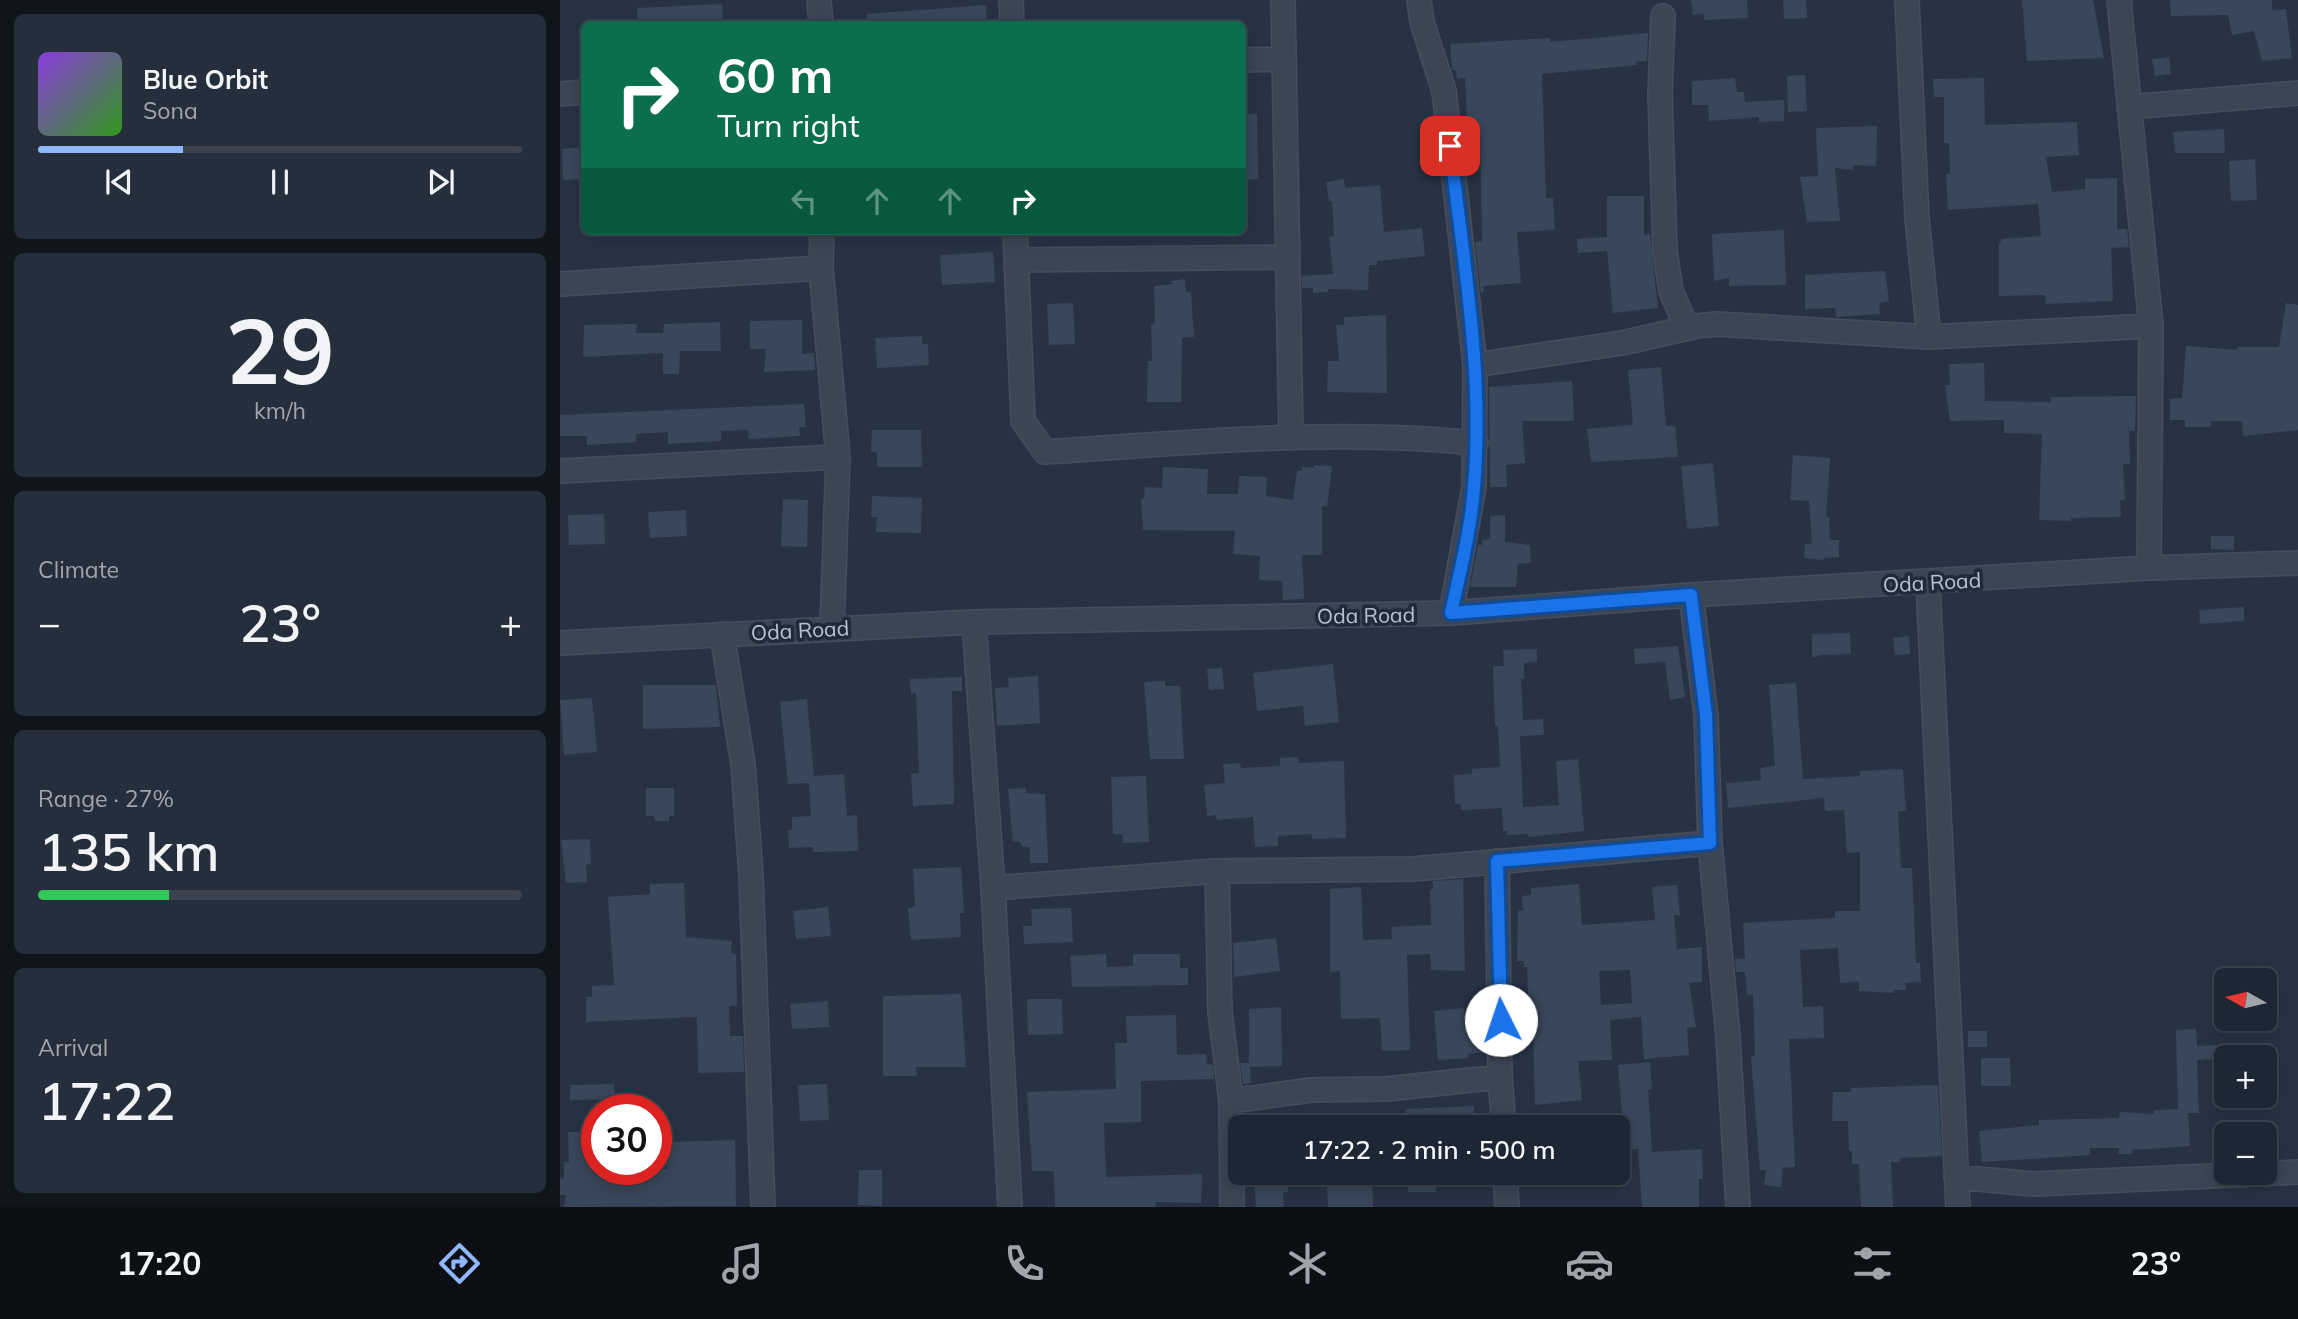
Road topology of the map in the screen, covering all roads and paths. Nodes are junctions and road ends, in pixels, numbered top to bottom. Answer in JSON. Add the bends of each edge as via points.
{"nodes":[{"id":1,"x":819,"y":0,"type":"edge"},
{"id":2,"x":1011,"y":0,"type":"edge"},
{"id":3,"x":1283,"y":0,"type":"edge"},
{"id":4,"x":1419,"y":0,"type":"edge"},
{"id":5,"x":1907,"y":0,"type":"edge"},
{"id":6,"x":2119,"y":0,"type":"edge"},
{"id":7,"x":1663,"y":16,"type":"dead end"},
{"id":8,"x":821,"y":21,"type":"edge"},
{"id":9,"x":1012,"y":21,"type":"edge"},
{"id":10,"x":1284,"y":59,"type":"junction"},
{"id":11,"x":1246,"y":60,"type":"edge"},
{"id":12,"x":581,"y":92,"type":"edge"},
{"id":13,"x":2298,"y":93,"type":"edge"},
{"id":14,"x":560,"y":94,"type":"edge"},
{"id":15,"x":2129,"y":107,"type":"junction"},
{"id":16,"x":822,"y":235,"type":"edge"},
{"id":17,"x":1015,"y":235,"type":"edge"},
{"id":18,"x":1288,"y":257,"type":"junction"},
{"id":19,"x":1016,"y":260,"type":"junction"},
{"id":20,"x":821,"y":268,"type":"junction"},
{"id":21,"x":560,"y":284,"type":"edge"},
{"id":22,"x":2151,"y":326,"type":"junction"},
{"id":23,"x":1687,"y":328,"type":"junction"},
{"id":24,"x":1929,"y":337,"type":"junction"},
{"id":25,"x":1475,"y":365,"type":"junction"},
{"id":26,"x":1291,"y":438,"type":"junction"},
{"id":27,"x":1476,"y":443,"type":"junction"},
{"id":28,"x":838,"y":457,"type":"junction"},
{"id":29,"x":560,"y":471,"type":"edge"},
{"id":30,"x":2298,"y":563,"type":"edge"},
{"id":31,"x":2149,"y":568,"type":"junction"},
{"id":32,"x":1928,"y":583,"type":"junction"},
{"id":33,"x":1691,"y":595,"type":"junction"},
{"id":34,"x":1451,"y":613,"type":"junction"},
{"id":35,"x":974,"y":622,"type":"junction"},
{"id":36,"x":832,"y":629,"type":"junction"},
{"id":37,"x":722,"y":634,"type":"junction"},
{"id":38,"x":560,"y":643,"type":"edge"},
{"id":39,"x":1710,"y":843,"type":"junction"},
{"id":40,"x":1497,"y":861,"type":"junction"},
{"id":41,"x":1217,"y":871,"type":"junction"},
{"id":42,"x":993,"y":888,"type":"junction"},
{"id":43,"x":1500,"y":1077,"type":"junction"},
{"id":44,"x":1231,"y":1101,"type":"junction"},
{"id":45,"x":1503,"y":1115,"type":"edge"},
{"id":46,"x":2298,"y":1172,"type":"edge"},
{"id":47,"x":1956,"y":1177,"type":"junction"},
{"id":48,"x":1506,"y":1185,"type":"edge"},
{"id":49,"x":763,"y":1207,"type":"edge"},
{"id":50,"x":1010,"y":1207,"type":"edge"},
{"id":51,"x":1232,"y":1207,"type":"edge"},
{"id":52,"x":1507,"y":1207,"type":"edge"},
{"id":53,"x":1738,"y":1207,"type":"edge"},
{"id":54,"x":1958,"y":1207,"type":"edge"}],
"edges":[{"from":1,"to":8,"type":"street"},
{"from":2,"to":9,"type":"street"},
{"from":3,"to":10,"type":"street"},
{"from":4,"to":25,"type":"street","via":[[1444,91]]},
{"from":5,"to":24,"type":"street","via":[[1917,218]]},
{"from":6,"to":15,"type":"street"},
{"from":7,"to":23,"type":"street","via":[[1664,251],[1671,291]]},
{"from":10,"to":11,"type":"street"},
{"from":10,"to":18,"type":"street"},
{"from":12,"to":14,"type":"street"},
{"from":13,"to":15,"type":"street"},
{"from":15,"to":22,"type":"street"},
{"from":16,"to":20,"type":"street"},
{"from":17,"to":19,"type":"street"},
{"from":18,"to":19,"type":"street"},
{"from":18,"to":26,"type":"street"},
{"from":19,"to":26,"type":"street","via":[[1023,421],[1045,452]]},
{"from":20,"to":21,"type":"street"},
{"from":20,"to":28,"type":"street"},
{"from":22,"to":24,"type":"street"},
{"from":22,"to":31,"type":"street"},
{"from":23,"to":24,"type":"street","via":[[1717,324]]},
{"from":23,"to":25,"type":"street","via":[[1622,343]]},
{"from":25,"to":27,"type":"street"},
{"from":26,"to":27,"type":"street","via":[[1417,437]]},
{"from":27,"to":34,"type":"street","via":[[1474,487]]},
{"from":28,"to":29,"type":"street"},
{"from":28,"to":36,"type":"street"},
{"from":30,"to":31,"type":"street","name":"Oda Road"},
{"from":31,"to":32,"type":"street","name":"Oda Road"},
{"from":32,"to":33,"type":"street","name":"Oda Road"},
{"from":32,"to":47,"type":"street"},
{"from":33,"to":34,"type":"street","name":"Oda Road"},
{"from":33,"to":39,"type":"street","via":[[1706,715]]},
{"from":34,"to":35,"type":"street","name":"Oda Road"},
{"from":35,"to":36,"type":"street","name":"Oda Road"},
{"from":35,"to":42,"type":"street"},
{"from":36,"to":37,"type":"street","name":"Oda Road"},
{"from":37,"to":38,"type":"street","name":"Oda Road"},
{"from":37,"to":49,"type":"street","via":[[745,792]]},
{"from":39,"to":40,"type":"street"},
{"from":39,"to":53,"type":"street"},
{"from":40,"to":41,"type":"street","via":[[1372,871]]},
{"from":40,"to":43,"type":"street"},
{"from":41,"to":42,"type":"street"},
{"from":41,"to":44,"type":"street","via":[[1220,1012]]},
{"from":42,"to":50,"type":"street"},
{"from":43,"to":44,"type":"street","via":[[1386,1089],[1311,1090]]},
{"from":43,"to":45,"type":"street"},
{"from":44,"to":51,"type":"street"},
{"from":46,"to":47,"type":"street","via":[[2033,1184]]},
{"from":47,"to":54,"type":"street"},
{"from":48,"to":52,"type":"street"}]}
